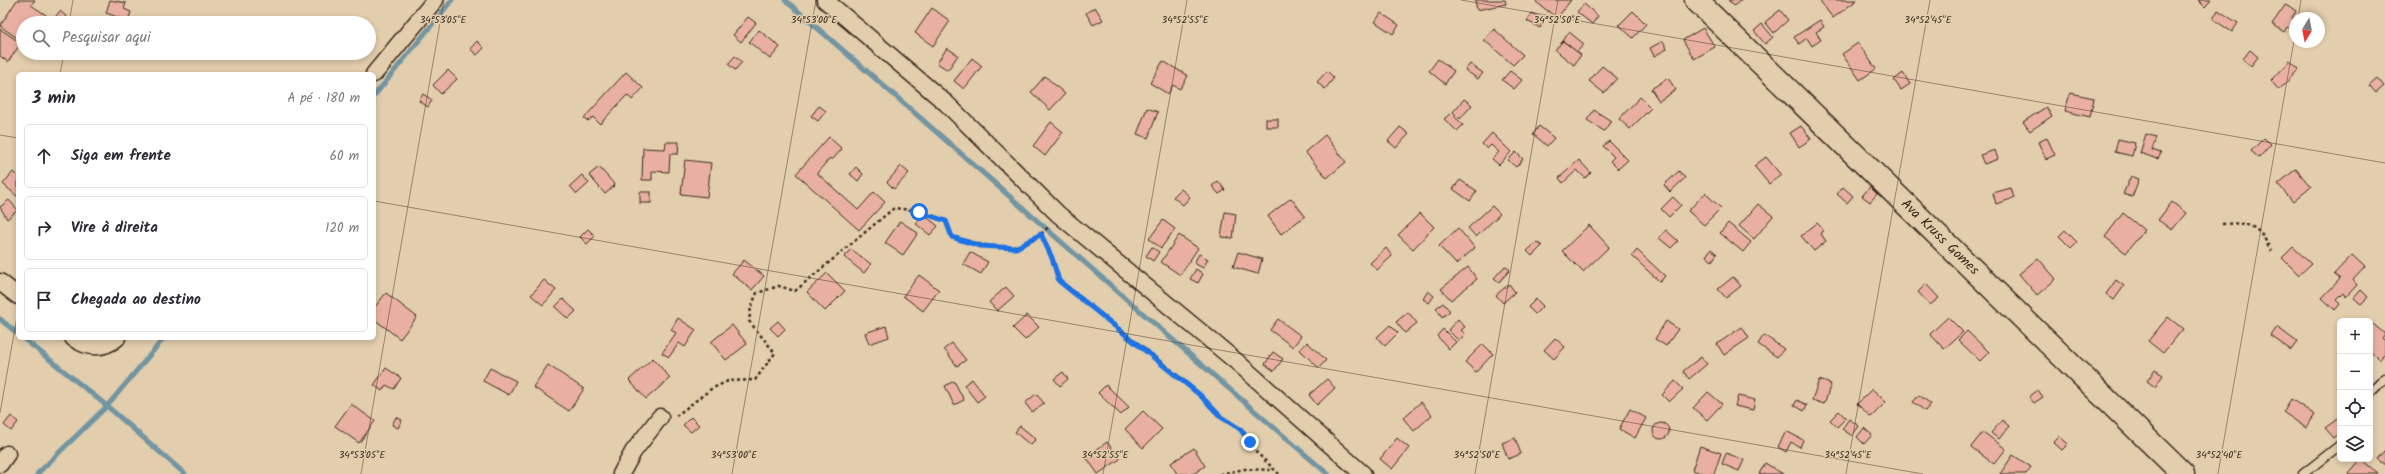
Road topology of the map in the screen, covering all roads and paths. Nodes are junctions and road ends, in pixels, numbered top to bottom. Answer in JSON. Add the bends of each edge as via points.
{"nodes":[{"id":1,"x":435,"y":0,"type":"edge"},
{"id":2,"x":825,"y":0,"type":"edge"},
{"id":3,"x":1696,"y":0,"type":"edge"},
{"id":4,"x":376,"y":72,"type":"edge"},
{"id":5,"x":2222,"y":224,"type":"dead end"},
{"id":6,"x":2271,"y":251,"type":"dead end"},
{"id":7,"x":0,"y":282,"type":"edge"},
{"id":8,"x":16,"y":294,"type":"edge"},
{"id":9,"x":76,"y":340,"type":"edge"},
{"id":10,"x":115,"y":340,"type":"edge"},
{"id":11,"x":2385,"y":378,"type":"edge"},
{"id":12,"x":2373,"y":390,"type":"edge"},
{"id":13,"x":660,"y":417,"type":"joint"},
{"id":14,"x":2337,"y":447,"type":"edge"},
{"id":15,"x":1272,"y":470,"type":"junction"},
{"id":16,"x":621,"y":474,"type":"edge"},
{"id":17,"x":1220,"y":474,"type":"edge"},
{"id":18,"x":1279,"y":474,"type":"edge"},
{"id":19,"x":1363,"y":474,"type":"edge"},
{"id":20,"x":2183,"y":474,"type":"edge"},
{"id":21,"x":2303,"y":474,"type":"edge"}],
"edges":[{"from":1,"to":4,"type":"street"},
{"from":2,"to":19,"type":"street","via":[[947,104],[1058,214],[1237,362]]},
{"from":3,"to":20,"type":"street","name":"Ava Kruss Gomes"},
{"from":5,"to":6,"type":"path","via":[[2248,226],[2260,230]]},
{"from":7,"to":8,"type":"street"},
{"from":9,"to":10,"type":"street","via":[[83,345],[96,347]]},
{"from":11,"to":12,"type":"lane"},
{"from":13,"to":15,"type":"path","via":[[677,416],[711,390],[728,381],[755,380],[775,354],[749,321],[751,307],[758,293],[779,286],[795,291],[894,208],[898,208],[946,221],[952,237],[980,246],[1016,248],[1041,234],[1059,281],[1176,374],[1221,417],[1240,429]]},
{"from":13,"to":16,"type":"street","via":[[633,452]]},
{"from":14,"to":21,"type":"lane"},
{"from":15,"to":17,"type":"path","via":[[1245,469]]},
{"from":15,"to":18,"type":"path"}]}
